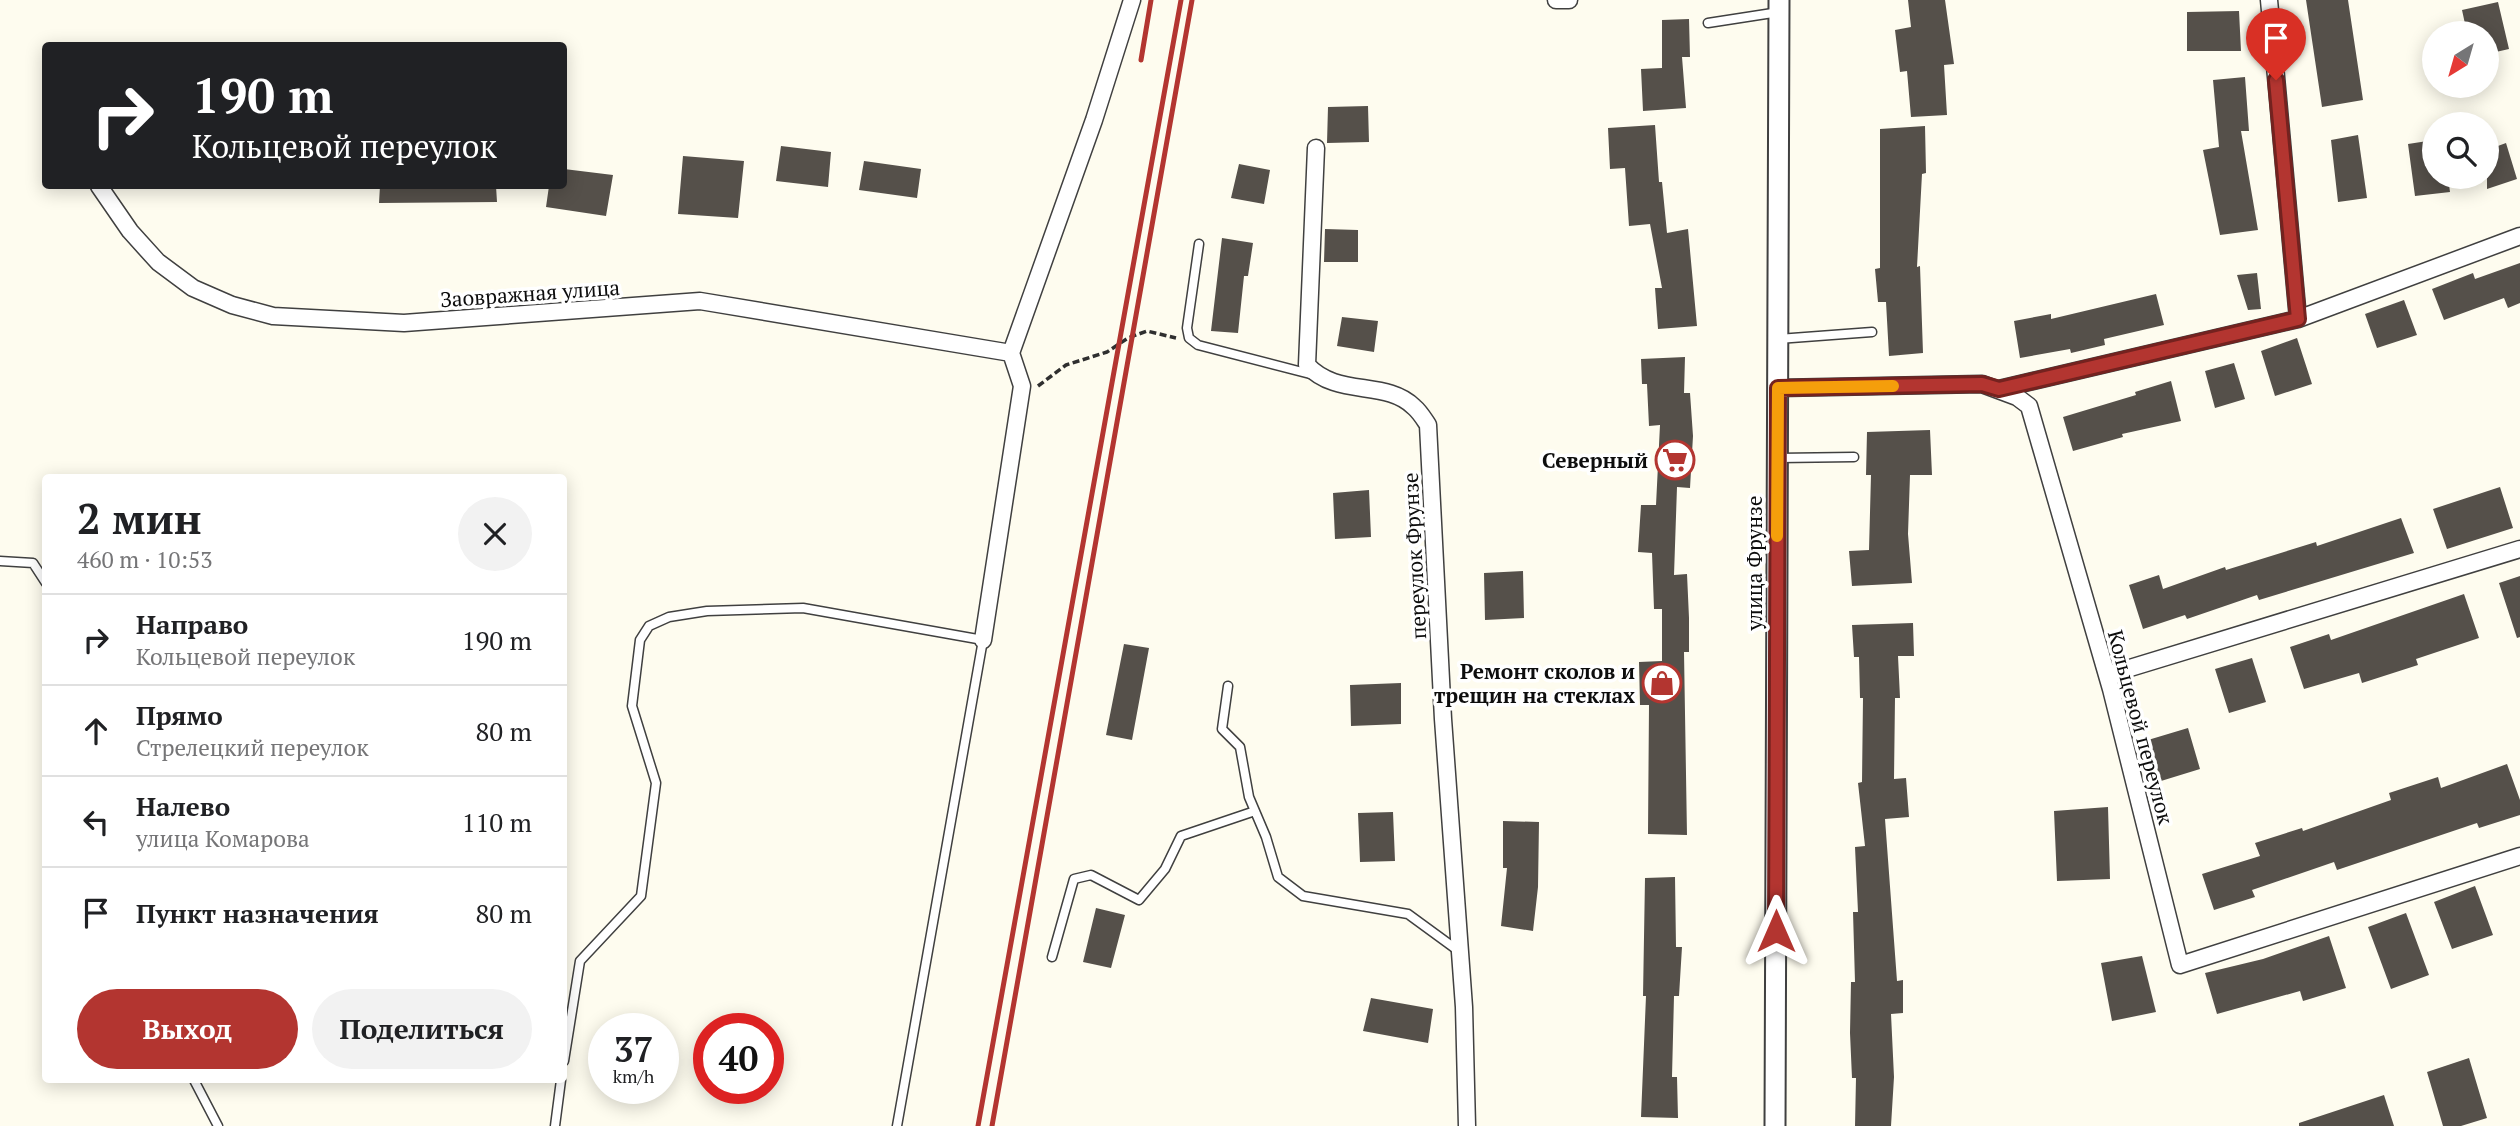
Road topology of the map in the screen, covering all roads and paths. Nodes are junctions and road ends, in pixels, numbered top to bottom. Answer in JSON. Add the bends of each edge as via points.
{"nodes":[{"id":1,"x":1132,"y":0,"type":"edge"},
{"id":2,"x":1556,"y":0,"type":"edge"},
{"id":3,"x":1569,"y":0,"type":"edge"},
{"id":4,"x":2269,"y":0,"type":"edge"},
{"id":5,"x":1779,"y":6,"type":"edge"},
{"id":6,"x":1708,"y":23,"type":"dead end"},
{"id":7,"x":1316,"y":148,"type":"dead end"},
{"id":8,"x":101,"y":189,"type":"edge"},
{"id":9,"x":2520,"y":236,"type":"edge"},
{"id":10,"x":1199,"y":244,"type":"dead end"},
{"id":11,"x":2298,"y":319,"type":"junction"},
{"id":12,"x":1872,"y":332,"type":"dead end"},
{"id":13,"x":1778,"y":339,"type":"junction"},
{"id":14,"x":1198,"y":345,"type":"junction"},
{"id":15,"x":1011,"y":353,"type":"junction"},
{"id":16,"x":1317,"y":376,"type":"junction"},
{"id":17,"x":1022,"y":386,"type":"junction"},
{"id":18,"x":1778,"y":388,"type":"junction"},
{"id":19,"x":1999,"y":389,"type":"junction"},
{"id":20,"x":1854,"y":457,"type":"dead end"},
{"id":21,"x":1777,"y":458,"type":"junction"},
{"id":22,"x":2520,"y":549,"type":"edge"},
{"id":23,"x":0,"y":561,"type":"edge"},
{"id":24,"x":42,"y":577,"type":"edge"},
{"id":25,"x":983,"y":640,"type":"junction"},
{"id":26,"x":2107,"y":675,"type":"junction"},
{"id":27,"x":1228,"y":686,"type":"dead end"},
{"id":28,"x":1255,"y":811,"type":"junction"},
{"id":29,"x":2520,"y":856,"type":"edge"},
{"id":30,"x":1460,"y":952,"type":"junction"},
{"id":31,"x":1052,"y":957,"type":"dead end"},
{"id":32,"x":567,"y":1042,"type":"edge"},
{"id":33,"x":196,"y":1083,"type":"edge"},
{"id":34,"x":561,"y":1083,"type":"edge"},
{"id":35,"x":218,"y":1126,"type":"edge"},
{"id":36,"x":555,"y":1126,"type":"edge"},
{"id":37,"x":897,"y":1126,"type":"edge"},
{"id":38,"x":1467,"y":1126,"type":"edge"},
{"id":39,"x":1775,"y":1126,"type":"edge"}],
"edges":[{"from":1,"to":15,"type":"street"},
{"from":2,"to":3,"type":"street"},
{"from":4,"to":11,"type":"street"},
{"from":5,"to":6,"type":"lane"},
{"from":5,"to":13,"type":"street","name":"улица Фрунзе"},
{"from":7,"to":16,"type":"street","via":[[1307,365]]},
{"from":8,"to":15,"type":"street","name":"Заовражная улица","via":[[158,262],[193,288],[273,316],[404,323],[700,301]]},
{"from":9,"to":11,"type":"street"},
{"from":10,"to":14,"type":"lane","via":[[1187,328],[1189,338]]},
{"from":11,"to":19,"type":"street"},
{"from":12,"to":13,"type":"lane"},
{"from":13,"to":18,"type":"street","name":"улица Фрунзе"},
{"from":14,"to":16,"type":"lane"},
{"from":14,"to":17,"type":"path","via":[[1147,331],[1107,352],[1066,365],[1037,387]]},
{"from":15,"to":17,"type":"street"},
{"from":16,"to":30,"type":"street","name":"переулок Фрунзе","via":[[1330,383],[1389,394],[1413,405],[1428,425]]},
{"from":17,"to":25,"type":"street"},
{"from":18,"to":19,"type":"street","name":"Кольцевой переулок","via":[[1982,384]]},
{"from":18,"to":21,"type":"street","name":"улица Фрунзе"},
{"from":19,"to":26,"type":"street","name":"Кольцевой переулок","via":[[2024,401],[2034,419]]},
{"from":20,"to":21,"type":"lane"},
{"from":21,"to":39,"type":"street","name":"улица Фрунзе"},
{"from":22,"to":26,"type":"street"},
{"from":23,"to":24,"type":"lane","via":[[33,563]]},
{"from":25,"to":32,"type":"lane","via":[[803,608],[707,611],[669,617],[649,626],[640,640],[632,706],[656,783],[641,896],[580,961]]},
{"from":25,"to":37,"type":"lane"},
{"from":26,"to":29,"type":"street","name":"Кольцевой переулок","via":[[2180,965]]},
{"from":27,"to":28,"type":"lane","via":[[1222,729],[1240,747]]},
{"from":28,"to":30,"type":"lane","via":[[1278,877],[1303,896],[1408,914]]},
{"from":28,"to":31,"type":"lane","via":[[1181,836],[1165,869],[1139,900],[1091,874],[1074,879]]},
{"from":30,"to":38,"type":"street","name":"переулок Фрунзе"},
{"from":33,"to":35,"type":"lane"},
{"from":34,"to":36,"type":"lane"}]}
